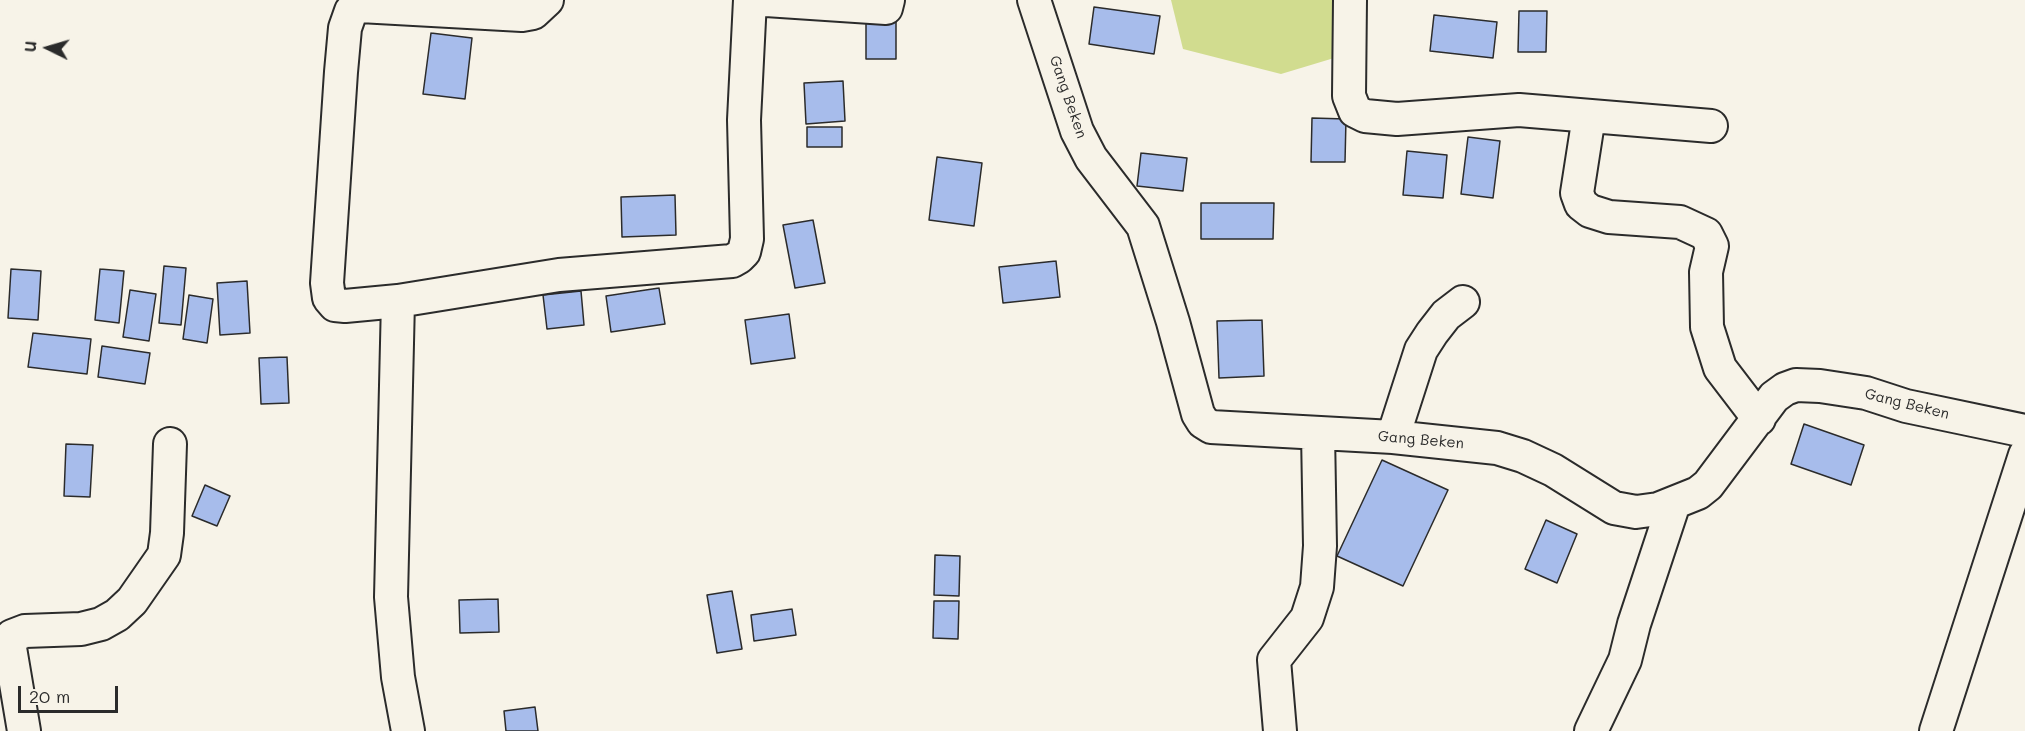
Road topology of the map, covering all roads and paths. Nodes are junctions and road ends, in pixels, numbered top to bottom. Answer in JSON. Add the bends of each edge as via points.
{"nodes":[{"id":1,"x":547,"y":0,"type":"edge"},
{"id":2,"x":750,"y":0,"type":"edge"},
{"id":3,"x":766,"y":0,"type":"edge"},
{"id":4,"x":888,"y":0,"type":"edge"},
{"id":5,"x":1035,"y":0,"type":"edge"},
{"id":6,"x":1350,"y":0,"type":"edge"},
{"id":7,"x":1589,"y":116,"type":"junction"},
{"id":8,"x":1711,"y":126,"type":"dead end"},
{"id":9,"x":398,"y":301,"type":"junction"},
{"id":10,"x":1463,"y":302,"type":"dead end"},
{"id":11,"x":1759,"y":419,"type":"junction"},
{"id":12,"x":2025,"y":431,"type":"edge"},
{"id":13,"x":1318,"y":433,"type":"junction"},
{"id":14,"x":1393,"y":437,"type":"junction"},
{"id":15,"x":170,"y":444,"type":"dead end"},
{"id":16,"x":2025,"y":455,"type":"edge"},
{"id":17,"x":1674,"y":503,"type":"junction"},
{"id":18,"x":24,"y":731,"type":"edge"},
{"id":19,"x":408,"y":731,"type":"edge"},
{"id":20,"x":1280,"y":731,"type":"edge"},
{"id":21,"x":1591,"y":731,"type":"edge"},
{"id":22,"x":1936,"y":731,"type":"edge"}],
"edges":[{"from":1,"to":9,"type":"street","via":[[533,13],[522,15],[360,6],[351,10],[345,28],[341,72],[329,298],[335,305],[345,306]]},
{"from":2,"to":9,"type":"street","via":[[744,120],[747,239],[739,257],[732,261],[559,275]]},
{"from":3,"to":4,"type":"street","via":[[886,8]]},
{"from":5,"to":13,"type":"street","name":"Gang Beken","via":[[1077,131],[1091,158],[1143,226],[1200,418],[1211,427]]},
{"from":6,"to":7,"type":"street","via":[[1349,96],[1359,114],[1383,119],[1519,110]]},
{"from":7,"to":8,"type":"street"},
{"from":7,"to":11,"type":"street","via":[[1577,193],[1581,204],[1609,217],[1680,222],[1706,234],[1712,246],[1706,272],[1707,327],[1720,368]]},
{"from":9,"to":19,"type":"street","via":[[391,597],[398,677]]},
{"from":10,"to":14,"type":"street","via":[[1446,315],[1421,350]]},
{"from":11,"to":12,"type":"street","name":"Gang Beken","via":[[1779,393],[1802,385],[1866,393],[1906,406]]},
{"from":11,"to":17,"type":"street","name":"Gang Beken","via":[[1707,485]]},
{"from":13,"to":14,"type":"street","name":"Gang Beken"},
{"from":13,"to":20,"type":"street","via":[[1317,587],[1307,618],[1274,660]]},
{"from":14,"to":17,"type":"street","name":"Gang Beken","via":[[1497,448],[1523,456],[1623,511],[1646,512]]},
{"from":15,"to":18,"type":"street","via":[[164,555],[132,601],[101,624],[81,629],[25,631],[12,636],[9,642]]},
{"from":16,"to":22,"type":"street"},
{"from":17,"to":21,"type":"street","via":[[1625,660]]}]}
